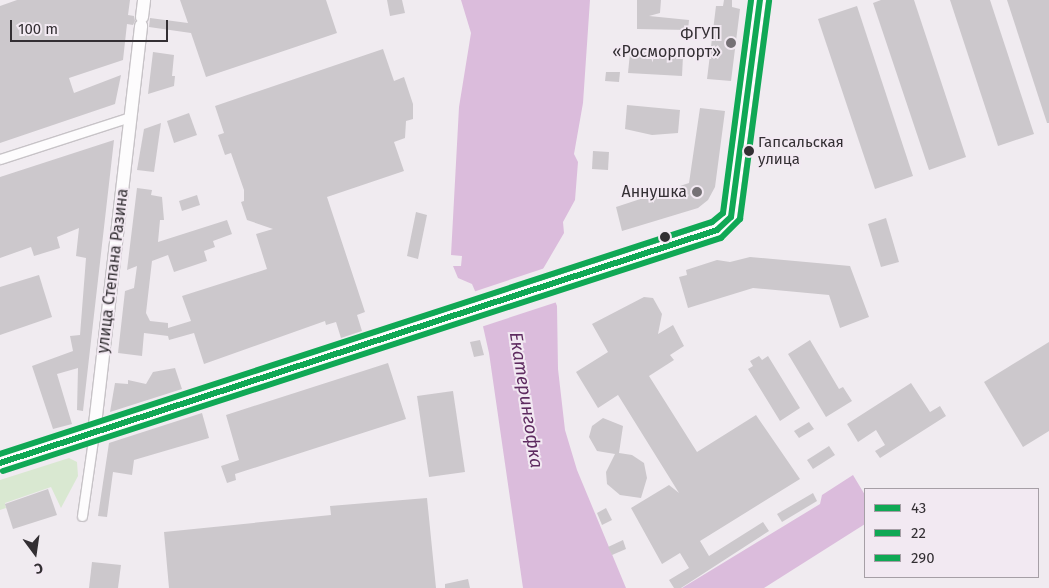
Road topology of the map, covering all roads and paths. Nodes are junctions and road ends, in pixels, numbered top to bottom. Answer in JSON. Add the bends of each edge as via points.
{"nodes":[{"id":1,"x":144,"y":0,"type":"edge"},
{"id":2,"x":760,"y":0,"type":"edge"},
{"id":3,"x":130,"y":117,"type":"junction"},
{"id":4,"x":0,"y":159,"type":"edge"},
{"id":5,"x":94,"y":433,"type":"junction"},
{"id":6,"x":0,"y":463,"type":"edge"},
{"id":7,"x":82,"y":516,"type":"dead end"}],
"edges":[{"from":1,"to":3,"type":"street","name":"улица Степана Разина"},
{"from":2,"to":5,"type":"street","via":[[731,218],[709,234]]},
{"from":3,"to":4,"type":"street"},
{"from":3,"to":5,"type":"street","name":"улица Степана Разина"},
{"from":5,"to":6,"type":"street"},
{"from":5,"to":7,"type":"street","name":"улица Степана Разина"}]}
